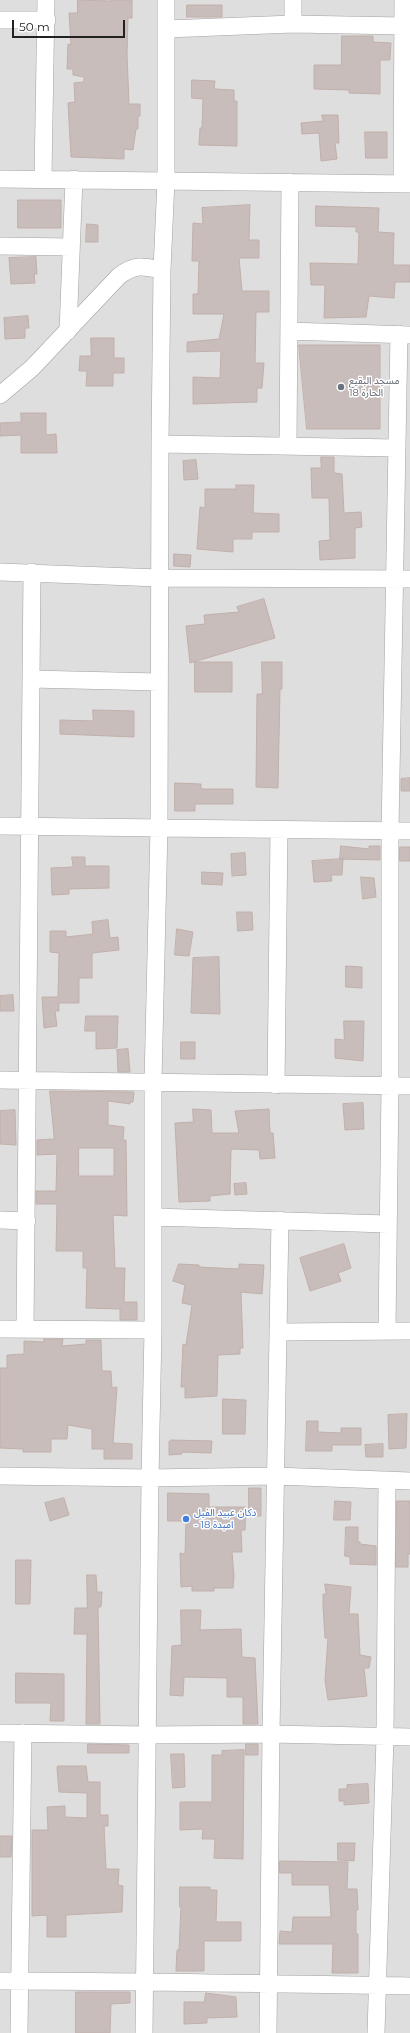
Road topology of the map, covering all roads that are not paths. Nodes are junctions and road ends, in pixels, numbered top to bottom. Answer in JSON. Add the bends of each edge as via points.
{"nodes":[{"id":1,"x":46,"y":0,"type":"edge"},
{"id":2,"x":166,"y":0,"type":"edge"},
{"id":3,"x":293,"y":0,"type":"edge"},
{"id":4,"x":403,"y":0,"type":"edge"},
{"id":5,"x":0,"y":20,"type":"edge"},
{"id":6,"x":47,"y":20,"type":"junction"},
{"id":7,"x":293,"y":24,"type":"junction"},
{"id":8,"x":403,"y":26,"type":"junction"},
{"id":9,"x":166,"y":29,"type":"junction"},
{"id":10,"x":43,"y":178,"type":"junction"},
{"id":11,"x":0,"y":179,"type":"edge"},
{"id":12,"x":74,"y":179,"type":"junction"},
{"id":13,"x":166,"y":180,"type":"junction"},
{"id":14,"x":290,"y":182,"type":"junction"},
{"id":15,"x":406,"y":184,"type":"edge"},
{"id":16,"x":0,"y":246,"type":"edge"},
{"id":17,"x":71,"y":247,"type":"junction"},
{"id":18,"x":162,"y":270,"type":"junction"},
{"id":19,"x":289,"y":330,"type":"junction"},
{"id":20,"x":68,"y":331,"type":"junction"},
{"id":21,"x":404,"y":334,"type":"edge"},
{"id":22,"x":0,"y":395,"type":"edge"},
{"id":23,"x":160,"y":444,"type":"junction"},
{"id":24,"x":288,"y":445,"type":"junction"},
{"id":25,"x":397,"y":448,"type":"junction"},
{"id":26,"x":0,"y":572,"type":"edge"},
{"id":27,"x":32,"y":572,"type":"junction"},
{"id":28,"x":159,"y":578,"type":"junction"},
{"id":29,"x":403,"y":579,"type":"edge"},
{"id":30,"x":32,"y":679,"type":"junction"},
{"id":31,"x":159,"y":682,"type":"junction"},
{"id":32,"x":0,"y":826,"type":"edge"},
{"id":33,"x":30,"y":826,"type":"junction"},
{"id":34,"x":158,"y":828,"type":"junction"},
{"id":35,"x":279,"y":830,"type":"junction"},
{"id":36,"x":390,"y":830,"type":"junction"},
{"id":37,"x":410,"y":831,"type":"edge"},
{"id":38,"x":0,"y":1080,"type":"edge"},
{"id":39,"x":28,"y":1080,"type":"junction"},
{"id":40,"x":153,"y":1081,"type":"junction"},
{"id":41,"x":276,"y":1085,"type":"junction"},
{"id":42,"x":390,"y":1086,"type":"junction"},
{"id":43,"x":410,"y":1086,"type":"edge"},
{"id":44,"x":153,"y":1217,"type":"junction"},
{"id":45,"x":0,"y":1220,"type":"edge"},
{"id":46,"x":27,"y":1220,"type":"junction"},
{"id":47,"x":280,"y":1220,"type":"junction"},
{"id":48,"x":388,"y":1224,"type":"junction"},
{"id":49,"x":0,"y":1329,"type":"edge"},
{"id":50,"x":25,"y":1329,"type":"junction"},
{"id":51,"x":153,"y":1330,"type":"junction"},
{"id":52,"x":387,"y":1331,"type":"junction"},
{"id":53,"x":410,"y":1331,"type":"edge"},
{"id":54,"x":278,"y":1332,"type":"junction"},
{"id":55,"x":0,"y":1476,"type":"edge"},
{"id":56,"x":275,"y":1476,"type":"junction"},
{"id":57,"x":150,"y":1478,"type":"junction"},
{"id":58,"x":387,"y":1480,"type":"junction"},
{"id":59,"x":410,"y":1481,"type":"edge"},
{"id":60,"x":0,"y":1733,"type":"edge"},
{"id":61,"x":23,"y":1733,"type":"junction"},
{"id":62,"x":271,"y":1734,"type":"junction"},
{"id":63,"x":147,"y":1735,"type":"junction"},
{"id":64,"x":385,"y":1737,"type":"junction"},
{"id":65,"x":410,"y":1737,"type":"edge"},
{"id":66,"x":0,"y":1981,"type":"edge"},
{"id":67,"x":20,"y":1981,"type":"junction"},
{"id":68,"x":145,"y":1981,"type":"junction"},
{"id":69,"x":269,"y":1985,"type":"junction"},
{"id":70,"x":377,"y":1986,"type":"junction"},
{"id":71,"x":410,"y":1986,"type":"edge"},
{"id":72,"x":19,"y":2033,"type":"edge"},
{"id":73,"x":144,"y":2033,"type":"edge"},
{"id":74,"x":268,"y":2033,"type":"edge"},
{"id":75,"x":376,"y":2033,"type":"edge"}],
"edges":[{"from":1,"to":6,"type":"street"},
{"from":2,"to":9,"type":"street"},
{"from":3,"to":7,"type":"street"},
{"from":4,"to":8,"type":"street"},
{"from":5,"to":6,"type":"street"},
{"from":6,"to":10,"type":"street"},
{"from":7,"to":8,"type":"street"},
{"from":7,"to":9,"type":"street"},
{"from":8,"to":15,"type":"street"},
{"from":9,"to":13,"type":"street"},
{"from":10,"to":11,"type":"street"},
{"from":10,"to":12,"type":"street"},
{"from":12,"to":13,"type":"street"},
{"from":12,"to":17,"type":"street"},
{"from":13,"to":14,"type":"street"},
{"from":13,"to":18,"type":"street"},
{"from":14,"to":15,"type":"street"},
{"from":14,"to":19,"type":"street"},
{"from":16,"to":17,"type":"street"},
{"from":17,"to":20,"type":"street"},
{"from":18,"to":20,"type":"street","via":[[143,266],[130,268],[119,276]]},
{"from":18,"to":23,"type":"street"},
{"from":19,"to":21,"type":"street"},
{"from":19,"to":24,"type":"street"},
{"from":20,"to":22,"type":"street","via":[[32,368]]},
{"from":21,"to":25,"type":"street"},
{"from":23,"to":24,"type":"street"},
{"from":23,"to":28,"type":"street"},
{"from":24,"to":25,"type":"street"},
{"from":25,"to":29,"type":"street"},
{"from":26,"to":27,"type":"street"},
{"from":27,"to":28,"type":"street"},
{"from":27,"to":30,"type":"street"},
{"from":28,"to":29,"type":"street"},
{"from":28,"to":31,"type":"street"},
{"from":29,"to":36,"type":"street"},
{"from":30,"to":31,"type":"street"},
{"from":30,"to":33,"type":"street"},
{"from":31,"to":34,"type":"street"},
{"from":32,"to":33,"type":"street"},
{"from":33,"to":34,"type":"street"},
{"from":33,"to":39,"type":"street"},
{"from":34,"to":35,"type":"street"},
{"from":34,"to":40,"type":"street"},
{"from":35,"to":36,"type":"street"},
{"from":35,"to":41,"type":"street"},
{"from":36,"to":37,"type":"street"},
{"from":36,"to":42,"type":"street"},
{"from":38,"to":39,"type":"street"},
{"from":39,"to":40,"type":"street"},
{"from":39,"to":46,"type":"street"},
{"from":40,"to":41,"type":"street"},
{"from":40,"to":44,"type":"street"},
{"from":41,"to":42,"type":"street"},
{"from":42,"to":43,"type":"street"},
{"from":42,"to":48,"type":"street"},
{"from":44,"to":47,"type":"street"},
{"from":44,"to":51,"type":"street"},
{"from":45,"to":46,"type":"street"},
{"from":46,"to":50,"type":"street"},
{"from":47,"to":48,"type":"street"},
{"from":47,"to":54,"type":"street"},
{"from":48,"to":52,"type":"street"},
{"from":49,"to":50,"type":"street"},
{"from":50,"to":51,"type":"street"},
{"from":51,"to":57,"type":"street"},
{"from":52,"to":53,"type":"street"},
{"from":52,"to":54,"type":"street"},
{"from":54,"to":56,"type":"street"},
{"from":55,"to":57,"type":"street"},
{"from":56,"to":57,"type":"street"},
{"from":56,"to":58,"type":"street"},
{"from":56,"to":62,"type":"street"},
{"from":57,"to":63,"type":"street"},
{"from":58,"to":59,"type":"street"},
{"from":58,"to":64,"type":"street"},
{"from":60,"to":61,"type":"street"},
{"from":61,"to":63,"type":"street"},
{"from":61,"to":67,"type":"street"},
{"from":62,"to":63,"type":"street"},
{"from":62,"to":64,"type":"street"},
{"from":62,"to":69,"type":"street"},
{"from":63,"to":68,"type":"street"},
{"from":64,"to":65,"type":"street"},
{"from":64,"to":70,"type":"street"},
{"from":66,"to":67,"type":"street"},
{"from":67,"to":68,"type":"street"},
{"from":67,"to":72,"type":"street"},
{"from":68,"to":69,"type":"street"},
{"from":68,"to":73,"type":"street"},
{"from":69,"to":70,"type":"street"},
{"from":69,"to":74,"type":"street"},
{"from":70,"to":71,"type":"street"},
{"from":70,"to":75,"type":"street"}]}
